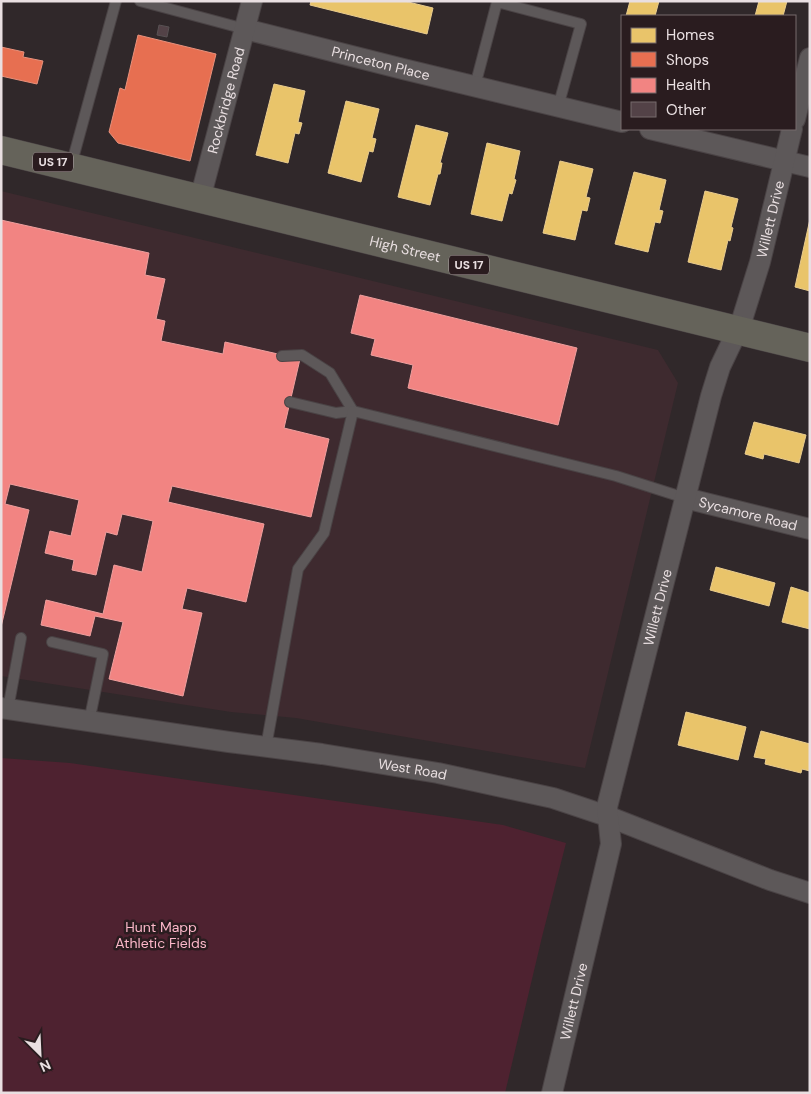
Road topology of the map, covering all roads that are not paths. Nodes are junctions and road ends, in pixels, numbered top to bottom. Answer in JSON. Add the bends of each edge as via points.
{"nodes":[{"id":1,"x":116,"y":1,"type":"edge"},
{"id":2,"x":140,"y":1,"type":"edge"},
{"id":3,"x":252,"y":1,"type":"edge"},
{"id":4,"x":246,"y":29,"type":"junction"},
{"id":5,"x":810,"y":58,"type":"edge"},
{"id":6,"x":475,"y":86,"type":"junction"},
{"id":7,"x":558,"y":106,"type":"junction"},
{"id":8,"x":796,"y":115,"type":"edge"},
{"id":9,"x":621,"y":122,"type":"edge"},
{"id":10,"x":654,"y":130,"type":"edge"},
{"id":11,"x":792,"y":130,"type":"edge"},
{"id":12,"x":1,"y":150,"type":"edge"},
{"id":13,"x":784,"y":161,"type":"junction"},
{"id":14,"x":70,"y":167,"type":"junction"},
{"id":15,"x":810,"y":167,"type":"edge"},
{"id":16,"x":200,"y":199,"type":"junction"},
{"id":17,"x":738,"y":331,"type":"junction"},
{"id":18,"x":810,"y":348,"type":"edge"},
{"id":19,"x":282,"y":356,"type":"dead end"},
{"id":20,"x":290,"y":402,"type":"dead end"},
{"id":21,"x":353,"y":411,"type":"junction"},
{"id":22,"x":686,"y":498,"type":"junction"},
{"id":23,"x":810,"y":529,"type":"edge"},
{"id":24,"x":22,"y":638,"type":"dead end"},
{"id":25,"x":52,"y":642,"type":"dead end"},
{"id":26,"x":5,"y":709,"type":"edge"},
{"id":27,"x":89,"y":722,"type":"junction"},
{"id":28,"x":266,"y":747,"type":"junction"},
{"id":29,"x":607,"y":816,"type":"junction"},
{"id":30,"x":810,"y":893,"type":"edge"},
{"id":31,"x":552,"y":1093,"type":"edge"}],
"edges":[{"from":1,"to":14,"type":"lane"},
{"from":2,"to":4,"type":"lane","name":"Princeton Place"},
{"from":3,"to":4,"type":"street","name":"Rockbridge Road"},
{"from":4,"to":6,"type":"street","name":"Princeton Place"},
{"from":4,"to":16,"type":"street","name":"Rockbridge Road"},
{"from":5,"to":8,"type":"street"},
{"from":6,"to":7,"type":"street","name":"Princeton Place"},
{"from":6,"to":7,"type":"lane","via":[[497,2],[581,24]]},
{"from":7,"to":9,"type":"street","name":"Princeton Place"},
{"from":10,"to":13,"type":"street"},
{"from":11,"to":13,"type":"street","name":"Willett Drive"},
{"from":12,"to":14,"type":"main road","name":"High Street","number":"US 17"},
{"from":13,"to":15,"type":"street"},
{"from":13,"to":17,"type":"street","name":"Willett Drive","via":[[760,262]]},
{"from":14,"to":16,"type":"main road","name":"High Street","number":"US 17"},
{"from":16,"to":17,"type":"main road","name":"High Street","number":"US 17"},
{"from":17,"to":18,"type":"main road","name":"High Street","number":"US 17"},
{"from":17,"to":22,"type":"street","name":"Willett Drive","via":[[720,367]]},
{"from":19,"to":21,"type":"lane","via":[[302,355],[330,373]]},
{"from":20,"to":21,"type":"lane","via":[[336,413]]},
{"from":21,"to":22,"type":"lane","via":[[616,476]]},
{"from":21,"to":28,"type":"lane","via":[[324,533],[298,569]]},
{"from":22,"to":23,"type":"street","name":"Sycamore Road"},
{"from":22,"to":29,"type":"street","name":"Willett Drive"},
{"from":24,"to":26,"type":"lane"},
{"from":25,"to":27,"type":"lane","via":[[103,654]]},
{"from":26,"to":27,"type":"street","name":"West Road"},
{"from":27,"to":28,"type":"street","name":"West Road"},
{"from":28,"to":29,"type":"street","name":"West Road","via":[[438,773],[553,798]]},
{"from":29,"to":30,"type":"street","name":"West Road"},
{"from":29,"to":31,"type":"street","name":"Willett Drive","via":[[611,844]]}]}
